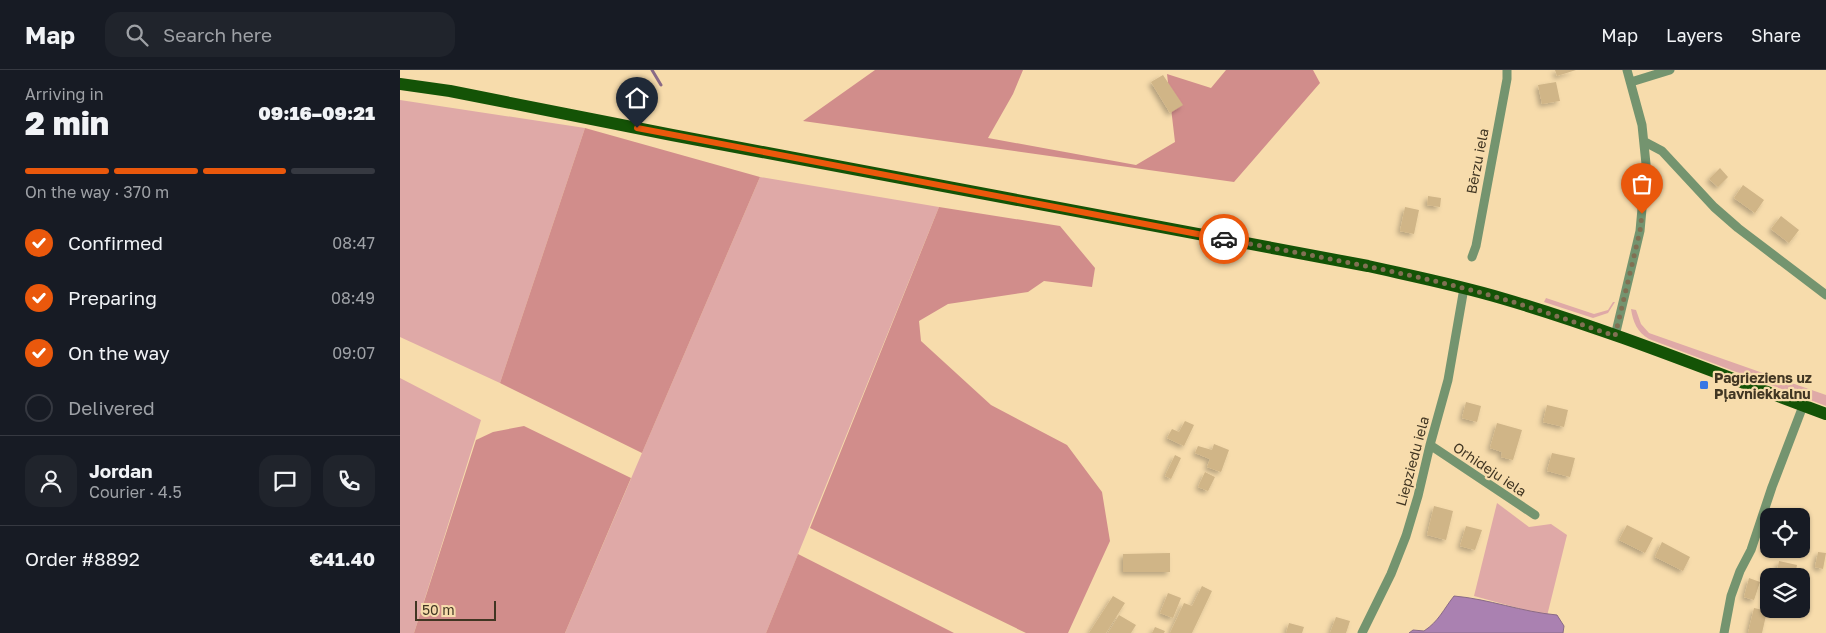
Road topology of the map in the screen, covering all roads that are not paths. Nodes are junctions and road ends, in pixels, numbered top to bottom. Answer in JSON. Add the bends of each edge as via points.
{"nodes":[{"id":1,"x":1506,"y":70,"type":"edge"},
{"id":2,"x":1627,"y":70,"type":"edge"},
{"id":3,"x":1670,"y":70,"type":"edge"},
{"id":4,"x":1631,"y":82,"type":"junction"},
{"id":5,"x":400,"y":84,"type":"edge"},
{"id":6,"x":1645,"y":142,"type":"junction"},
{"id":7,"x":1472,"y":257,"type":"dead end"},
{"id":8,"x":1464,"y":288,"type":"junction"},
{"id":9,"x":1826,"y":295,"type":"edge"},
{"id":10,"x":1615,"y":336,"type":"junction"},
{"id":11,"x":1803,"y":406,"type":"junction"},
{"id":12,"x":1826,"y":414,"type":"edge"},
{"id":13,"x":1430,"y":445,"type":"junction"},
{"id":14,"x":1535,"y":515,"type":"dead end"},
{"id":15,"x":1362,"y":633,"type":"edge"},
{"id":16,"x":1724,"y":633,"type":"edge"}],
"edges":[{"from":1,"to":7,"type":"street","name":"Bērzu iela","via":[[1507,79]]},
{"from":2,"to":4,"type":"street"},
{"from":3,"to":4,"type":"street"},
{"from":4,"to":6,"type":"street"},
{"from":5,"to":8,"type":"main road","via":[[459,92],[1368,266]]},
{"from":6,"to":9,"type":"street","via":[[1662,151],[1738,228]]},
{"from":6,"to":10,"type":"street","via":[[1640,231]]},
{"from":8,"to":10,"type":"main road"},
{"from":8,"to":13,"type":"street","name":"Liepziedu iela","via":[[1448,380]]},
{"from":10,"to":11,"type":"main road"},
{"from":11,"to":12,"type":"main road"},
{"from":11,"to":16,"type":"street","via":[[1731,596]]},
{"from":13,"to":14,"type":"street","name":"Orhideju iela"},
{"from":13,"to":15,"type":"street","name":"Liepziedu iela","via":[[1406,536]]}]}
